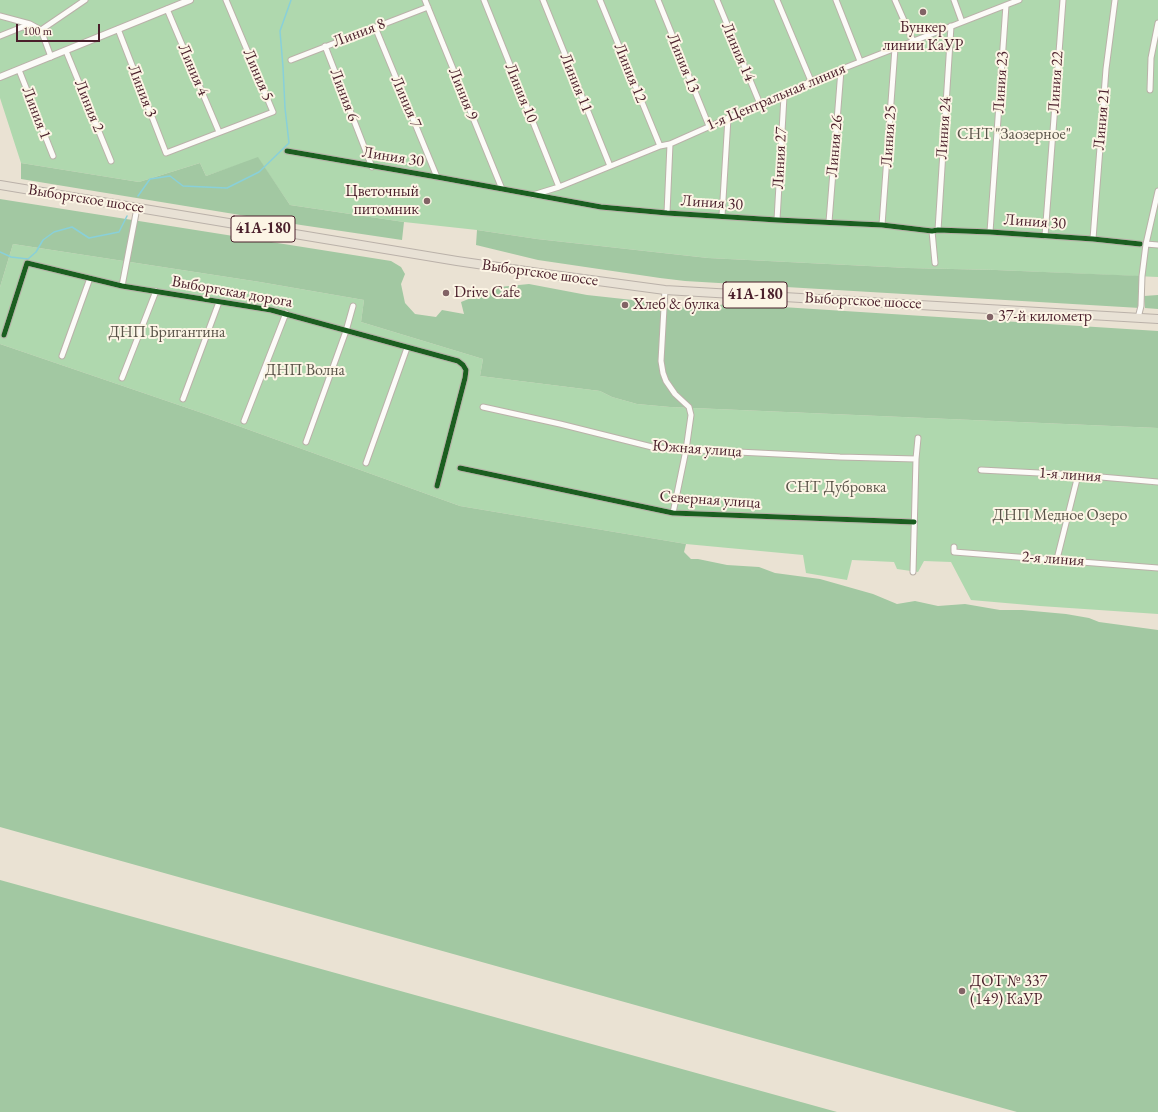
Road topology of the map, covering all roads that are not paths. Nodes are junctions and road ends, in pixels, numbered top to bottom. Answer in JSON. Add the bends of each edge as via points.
{"nodes":[{"id":1,"x":85,"y":0,"type":"edge"},
{"id":2,"x":190,"y":0,"type":"edge"},
{"id":3,"x":226,"y":0,"type":"edge"},
{"id":4,"x":425,"y":0,"type":"edge"},
{"id":5,"x":484,"y":0,"type":"edge"},
{"id":6,"x":543,"y":0,"type":"edge"},
{"id":7,"x":600,"y":0,"type":"edge"},
{"id":8,"x":658,"y":0,"type":"edge"},
{"id":9,"x":717,"y":0,"type":"edge"},
{"id":10,"x":777,"y":0,"type":"edge"},
{"id":11,"x":836,"y":0,"type":"edge"},
{"id":12,"x":895,"y":0,"type":"edge"},
{"id":13,"x":954,"y":0,"type":"edge"},
{"id":14,"x":1017,"y":0,"type":"edge"},
{"id":15,"x":1063,"y":0,"type":"edge"},
{"id":16,"x":1115,"y":0,"type":"edge"},
{"id":17,"x":1006,"y":5,"type":"junction"},
{"id":18,"x":428,"y":6,"type":"junction"},
{"id":19,"x":167,"y":9,"type":"junction"},
{"id":20,"x":0,"y":16,"type":"edge"},
{"id":21,"x":962,"y":22,"type":"junction"},
{"id":22,"x":1158,"y":23,"type":"edge"},
{"id":23,"x":30,"y":24,"type":"junction"},
{"id":24,"x":951,"y":26,"type":"junction"},
{"id":25,"x":375,"y":27,"type":"junction"},
{"id":26,"x":118,"y":29,"type":"junction"},
{"id":27,"x":41,"y":30,"type":"junction"},
{"id":28,"x":0,"y":36,"type":"edge"},
{"id":29,"x":912,"y":41,"type":"junction"},
{"id":30,"x":324,"y":46,"type":"junction"},
{"id":31,"x":895,"y":48,"type":"junction"},
{"id":32,"x":66,"y":51,"type":"junction"},
{"id":33,"x":51,"y":57,"type":"junction"},
{"id":34,"x":290,"y":60,"type":"dead end"},
{"id":35,"x":860,"y":61,"type":"junction"},
{"id":36,"x":20,"y":70,"type":"junction"},
{"id":37,"x":841,"y":70,"type":"junction"},
{"id":38,"x":0,"y":77,"type":"edge"},
{"id":39,"x":811,"y":81,"type":"junction"},
{"id":40,"x":1150,"y":90,"type":"dead end"},
{"id":41,"x":784,"y":96,"type":"junction"},
{"id":42,"x":760,"y":104,"type":"junction"},
{"id":43,"x":728,"y":118,"type":"junction"},
{"id":44,"x":709,"y":126,"type":"junction"},
{"id":45,"x":219,"y":132,"type":"junction"},
{"id":46,"x":670,"y":144,"type":"junction"},
{"id":47,"x":660,"y":146,"type":"junction"},
{"id":48,"x":286,"y":151,"type":"dead end"},
{"id":49,"x":166,"y":153,"type":"joint"},
{"id":50,"x":53,"y":156,"type":"dead end"},
{"id":51,"x":111,"y":161,"type":"dead end"},
{"id":52,"x":610,"y":166,"type":"junction"},
{"id":53,"x":372,"y":167,"type":"junction"},
{"id":54,"x":437,"y":177,"type":"junction"},
{"id":55,"x":0,"y":185,"type":"edge"},
{"id":56,"x":559,"y":187,"type":"junction"},
{"id":57,"x":502,"y":189,"type":"junction"},
{"id":58,"x":1158,"y":191,"type":"edge"},
{"id":59,"x":532,"y":195,"type":"junction"},
{"id":60,"x":137,"y":208,"type":"junction"},
{"id":61,"x":667,"y":213,"type":"junction"},
{"id":62,"x":722,"y":216,"type":"junction"},
{"id":63,"x":777,"y":220,"type":"junction"},
{"id":64,"x":829,"y":222,"type":"junction"},
{"id":65,"x":882,"y":225,"type":"junction"},
{"id":66,"x":935,"y":230,"type":"junction"},
{"id":67,"x":990,"y":232,"type":"junction"},
{"id":68,"x":1045,"y":236,"type":"junction"},
{"id":69,"x":1093,"y":239,"type":"junction"},
{"id":70,"x":1140,"y":244,"type":"dead end"},
{"id":71,"x":1146,"y":244,"type":"junction"},
{"id":72,"x":1158,"y":245,"type":"edge"},
{"id":73,"x":935,"y":263,"type":"dead end"},
{"id":74,"x":90,"y":278,"type":"junction"},
{"id":75,"x":122,"y":286,"type":"junction"},
{"id":76,"x":665,"y":290,"type":"junction"},
{"id":77,"x":156,"y":291,"type":"junction"},
{"id":78,"x":219,"y":302,"type":"junction"},
{"id":79,"x":353,"y":306,"type":"dead end"},
{"id":80,"x":286,"y":313,"type":"junction"},
{"id":81,"x":1138,"y":318,"type":"junction"},
{"id":82,"x":1158,"y":319,"type":"edge"},
{"id":83,"x":346,"y":331,"type":"junction"},
{"id":84,"x":4,"y":335,"type":"dead end"},
{"id":85,"x":407,"y":348,"type":"junction"},
{"id":86,"x":62,"y":356,"type":"dead end"},
{"id":87,"x":122,"y":378,"type":"dead end"},
{"id":88,"x":183,"y":400,"type":"dead end"},
{"id":89,"x":483,"y":407,"type":"dead end"},
{"id":90,"x":244,"y":421,"type":"dead end"},
{"id":91,"x":918,"y":438,"type":"dead end"},
{"id":92,"x":306,"y":442,"type":"dead end"},
{"id":93,"x":686,"y":450,"type":"junction"},
{"id":94,"x":916,"y":459,"type":"junction"},
{"id":95,"x":366,"y":463,"type":"dead end"},
{"id":96,"x":460,"y":468,"type":"dead end"},
{"id":97,"x":981,"y":470,"type":"dead end"},
{"id":98,"x":1078,"y":475,"type":"junction"},
{"id":99,"x":1158,"y":482,"type":"edge"},
{"id":100,"x":437,"y":486,"type":"dead end"},
{"id":101,"x":673,"y":513,"type":"junction"},
{"id":102,"x":914,"y":522,"type":"junction"},
{"id":103,"x":954,"y":547,"type":"dead end"},
{"id":104,"x":1057,"y":559,"type":"junction"},
{"id":105,"x":1158,"y":568,"type":"edge"},
{"id":106,"x":913,"y":572,"type":"dead end"}],
"edges":[{"from":1,"to":27,"type":"street"},
{"from":2,"to":19,"type":"street"},
{"from":3,"to":45,"type":"street","name":"Линия 5","via":[[273,112]]},
{"from":4,"to":18,"type":"street","name":"Линия 9"},
{"from":5,"to":56,"type":"street","name":"Линия 10"},
{"from":6,"to":52,"type":"street","name":"Линия 11"},
{"from":7,"to":47,"type":"street","name":"Линия 12"},
{"from":8,"to":44,"type":"street","name":"Линия 13"},
{"from":9,"to":42,"type":"street","name":"Линия 14"},
{"from":10,"to":39,"type":"street"},
{"from":11,"to":35,"type":"street"},
{"from":12,"to":29,"type":"street"},
{"from":13,"to":21,"type":"street"},
{"from":14,"to":17,"type":"street","name":"1-я Центральная линия"},
{"from":15,"to":68,"type":"street","name":"Линия 22"},
{"from":16,"to":69,"type":"street","name":"Линия 21","via":[[1106,69]]},
{"from":17,"to":21,"type":"street","name":"1-я Центральная линия"},
{"from":17,"to":67,"type":"street","name":"Линия 23"},
{"from":18,"to":25,"type":"street","name":"Линия 8"},
{"from":18,"to":57,"type":"street","name":"Линия 9"},
{"from":19,"to":26,"type":"street"},
{"from":19,"to":45,"type":"street","name":"Линия 4"},
{"from":20,"to":23,"type":"street"},
{"from":21,"to":24,"type":"street","name":"1-я Центральная линия"},
{"from":22,"to":40,"type":"street","via":[[1151,58]]},
{"from":23,"to":27,"type":"street"},
{"from":23,"to":28,"type":"street"},
{"from":24,"to":29,"type":"street","name":"1-я Центральная линия"},
{"from":24,"to":66,"type":"street","name":"Линия 24"},
{"from":25,"to":30,"type":"street","name":"Линия 8"},
{"from":25,"to":54,"type":"street","name":"Линия 7"},
{"from":26,"to":32,"type":"street"},
{"from":26,"to":49,"type":"street","name":"Линия 3"},
{"from":27,"to":33,"type":"street"},
{"from":29,"to":31,"type":"street","name":"1-я Центральная линия"},
{"from":30,"to":34,"type":"street","name":"Линия 8"},
{"from":30,"to":53,"type":"street","name":"Линия 6"},
{"from":31,"to":35,"type":"street","name":"1-я Центральная линия"},
{"from":31,"to":65,"type":"street","name":"Линия 25"},
{"from":32,"to":33,"type":"street"},
{"from":32,"to":51,"type":"street","name":"Линия 2"},
{"from":33,"to":36,"type":"street"},
{"from":35,"to":37,"type":"street","name":"1-я Центральная линия"},
{"from":36,"to":38,"type":"street"},
{"from":36,"to":50,"type":"street","name":"Линия 1"},
{"from":37,"to":39,"type":"street","name":"1-я Центральная линия"},
{"from":37,"to":64,"type":"street","name":"Линия 26"},
{"from":39,"to":41,"type":"street","name":"1-я Центральная линия"},
{"from":41,"to":42,"type":"street","name":"1-я Центральная линия"},
{"from":41,"to":63,"type":"street","name":"Линия 27"},
{"from":42,"to":43,"type":"street","name":"1-я Центральная линия"},
{"from":43,"to":44,"type":"street","name":"1-я Центральная линия"},
{"from":43,"to":62,"type":"street"},
{"from":44,"to":46,"type":"street","name":"1-я Центральная линия"},
{"from":45,"to":49,"type":"street","name":"Линия 5"},
{"from":46,"to":47,"type":"street","name":"1-я Центральная линия"},
{"from":46,"to":61,"type":"street"},
{"from":47,"to":52,"type":"street","name":"1-я Центральная линия"},
{"from":48,"to":53,"type":"street","name":"Линия 30"},
{"from":52,"to":56,"type":"street","name":"1-я Центральная линия"},
{"from":53,"to":54,"type":"street","name":"Линия 30"},
{"from":54,"to":57,"type":"street","name":"Линия 30"},
{"from":55,"to":60,"type":"main road","name":"Выборгское шоссе","number":"41А-180"},
{"from":56,"to":59,"type":"street","name":"1-я Центральная линия"},
{"from":57,"to":59,"type":"street","name":"Линия 30"},
{"from":58,"to":71,"type":"street"},
{"from":59,"to":61,"type":"street","name":"Линия 30","via":[[601,207]]},
{"from":60,"to":75,"type":"street"},
{"from":60,"to":76,"type":"main road","name":"Выборгское шоссе","number":"41А-180","via":[[546,274]]},
{"from":61,"to":62,"type":"street","name":"Линия 30"},
{"from":62,"to":63,"type":"street","name":"Линия 30"},
{"from":63,"to":64,"type":"street","name":"Линия 30"},
{"from":64,"to":65,"type":"street","name":"Линия 30"},
{"from":65,"to":66,"type":"street","name":"Линия 30"},
{"from":66,"to":67,"type":"street","name":"Линия 30"},
{"from":66,"to":73,"type":"street","name":"Линия 24"},
{"from":67,"to":68,"type":"street","name":"Линия 30"},
{"from":68,"to":69,"type":"street","name":"Линия 30"},
{"from":69,"to":70,"type":"street","name":"Линия 30"},
{"from":71,"to":72,"type":"street"},
{"from":71,"to":81,"type":"street"},
{"from":74,"to":75,"type":"street","name":"Выборгская дорога"},
{"from":74,"to":84,"type":"street","name":"Выборгская дорога","via":[[27,263]]},
{"from":74,"to":86,"type":"street"},
{"from":75,"to":77,"type":"street","name":"Выборгская дорога"},
{"from":76,"to":81,"type":"main road","name":"Выборгское шоссе","number":"41А-180"},
{"from":76,"to":93,"type":"street","via":[[661,361],[666,381],[689,407],[691,415]]},
{"from":77,"to":78,"type":"street","name":"Выборгская дорога"},
{"from":77,"to":87,"type":"street"},
{"from":78,"to":80,"type":"street","name":"Выборгская дорога"},
{"from":78,"to":88,"type":"street"},
{"from":79,"to":83,"type":"street"},
{"from":80,"to":83,"type":"street","name":"Выборгская дорога"},
{"from":80,"to":90,"type":"street"},
{"from":81,"to":82,"type":"main road","name":"Выборгское шоссе","number":"41А-180"},
{"from":83,"to":85,"type":"street","name":"Выборгская дорога"},
{"from":83,"to":92,"type":"street"},
{"from":85,"to":95,"type":"street"},
{"from":85,"to":100,"type":"street","name":"Выборгская дорога","via":[[458,361],[466,370]]},
{"from":89,"to":93,"type":"street","name":"Южная улица","via":[[656,448]]},
{"from":91,"to":94,"type":"street"},
{"from":93,"to":94,"type":"street","name":"Южная улица"},
{"from":93,"to":101,"type":"street"},
{"from":94,"to":102,"type":"street"},
{"from":96,"to":101,"type":"street","name":"Северная улица"},
{"from":97,"to":98,"type":"street","name":"1-я линия"},
{"from":98,"to":99,"type":"street","name":"1-я линия"},
{"from":98,"to":104,"type":"street"},
{"from":101,"to":102,"type":"street","name":"Северная улица"},
{"from":102,"to":106,"type":"street"},
{"from":103,"to":104,"type":"street","name":"2-я линия","via":[[954,552]]},
{"from":104,"to":105,"type":"street","name":"2-я линия"}]}
